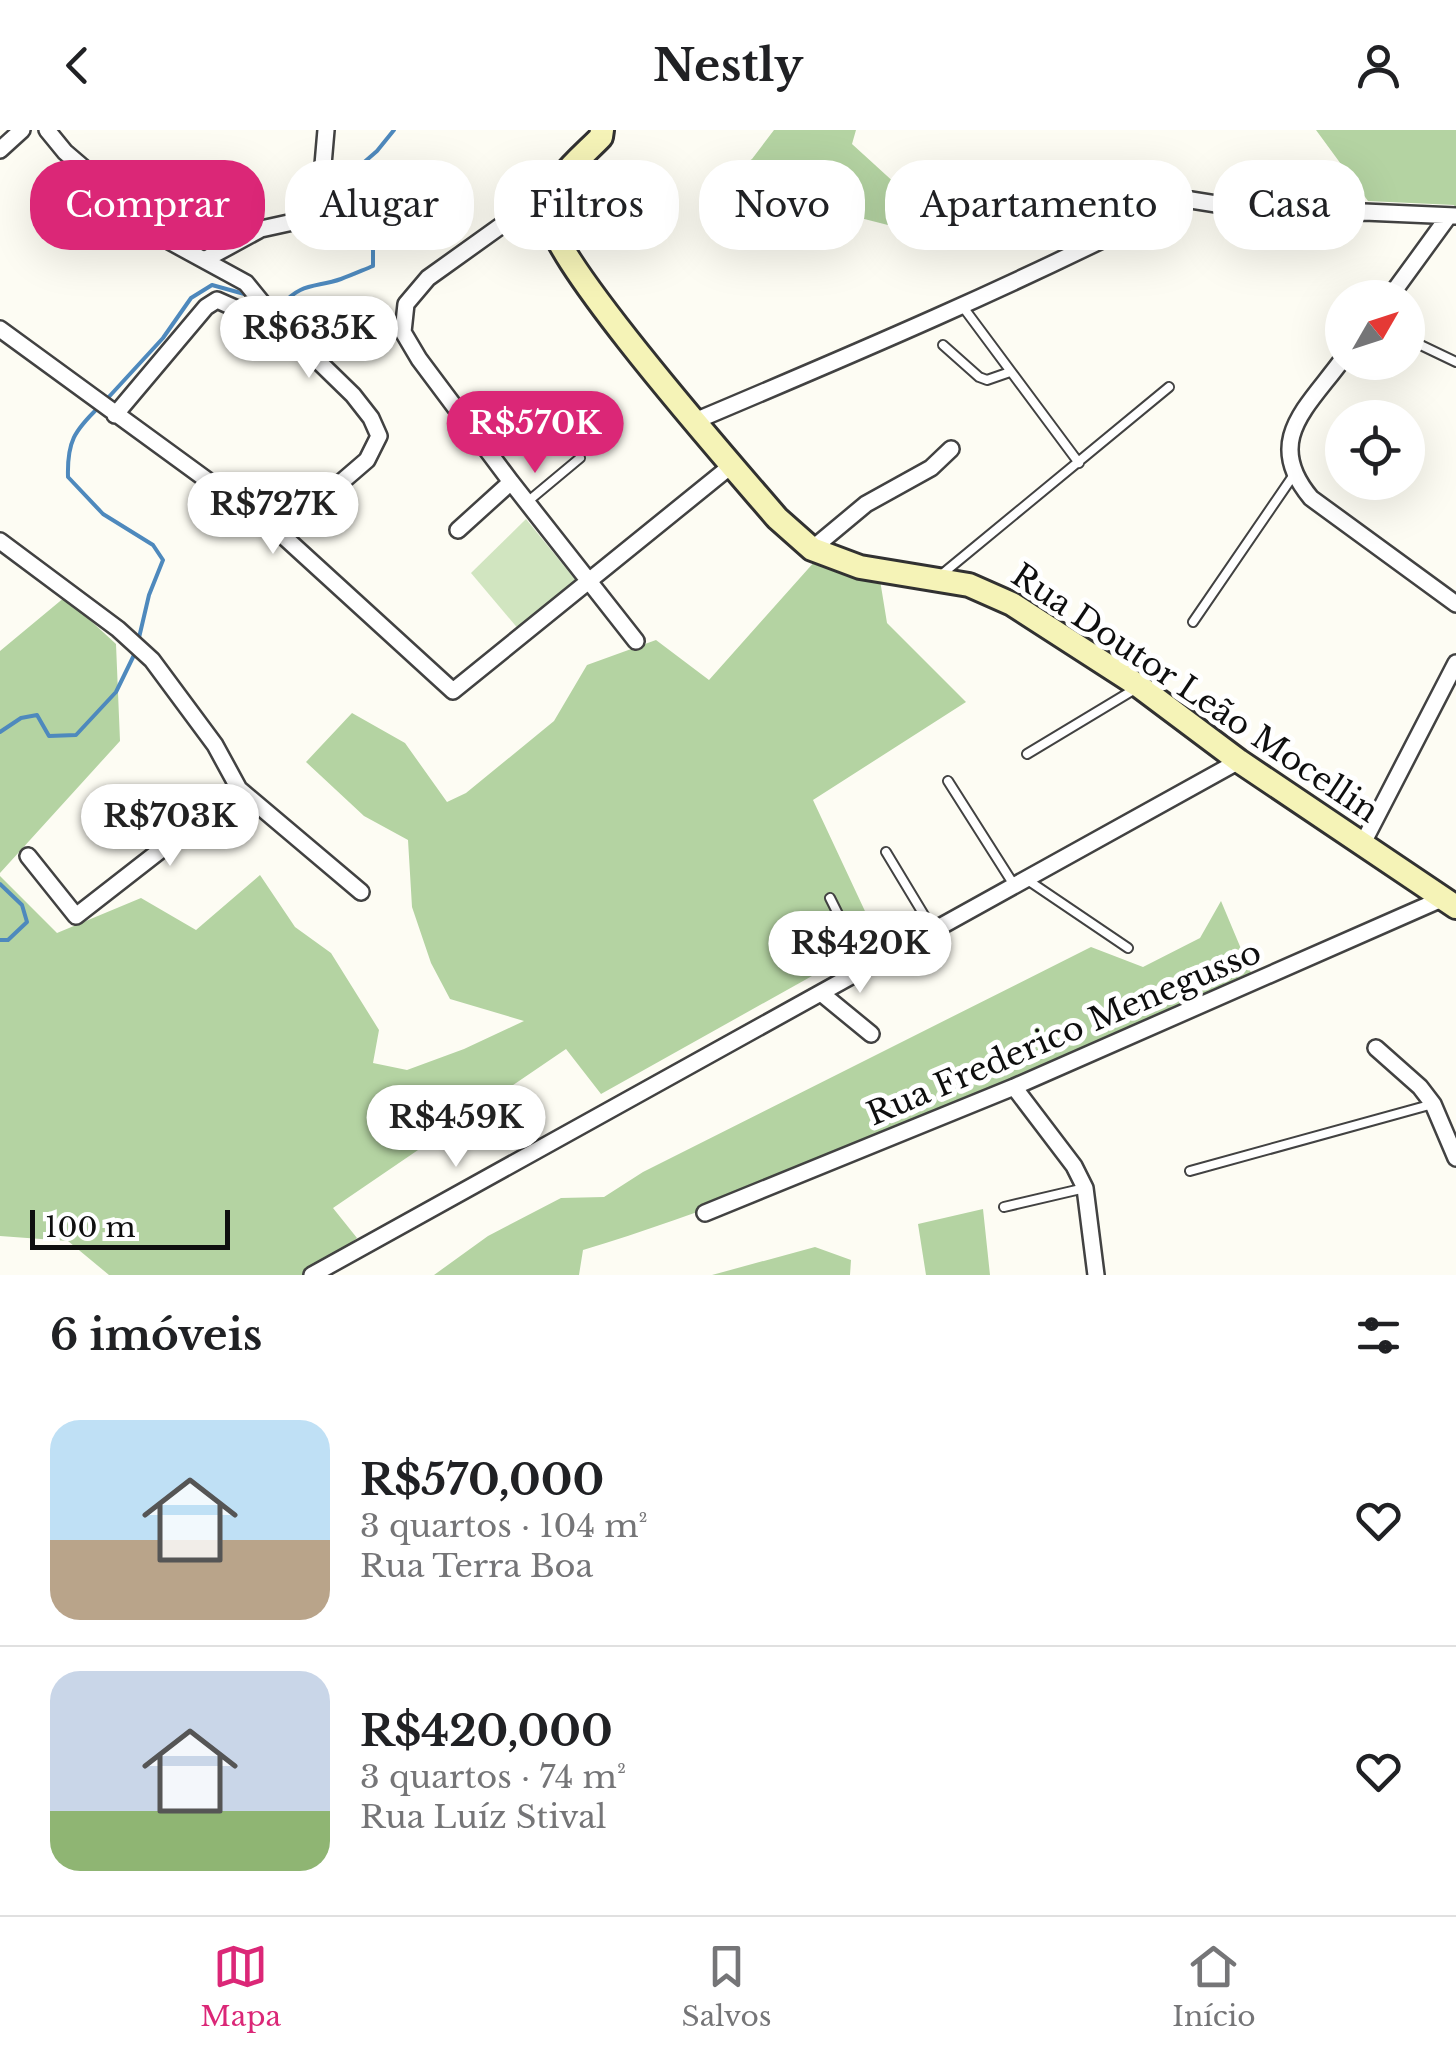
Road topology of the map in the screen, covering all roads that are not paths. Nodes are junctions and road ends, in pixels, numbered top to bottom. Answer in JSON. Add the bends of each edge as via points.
{"nodes":[{"id":1,"x":22,"y":130,"type":"edge"},
{"id":2,"x":46,"y":130,"type":"edge"},
{"id":3,"x":326,"y":130,"type":"edge"},
{"id":4,"x":607,"y":132,"type":"edge"},
{"id":5,"x":0,"y":150,"type":"edge"},
{"id":6,"x":581,"y":160,"type":"edge"},
{"id":7,"x":1452,"y":217,"type":"edge"},
{"id":8,"x":494,"y":231,"type":"edge"},
{"id":9,"x":563,"y":250,"type":"edge"},
{"id":10,"x":204,"y":260,"type":"junction"},
{"id":11,"x":1403,"y":280,"type":"edge"},
{"id":12,"x":963,"y":307,"type":"junction"},
{"id":13,"x":273,"y":315,"type":"junction"},
{"id":14,"x":0,"y":329,"type":"edge"},
{"id":15,"x":943,"y":345,"type":"dead end"},
{"id":16,"x":1425,"y":347,"type":"edge"},
{"id":17,"x":1456,"y":362,"type":"edge"},
{"id":18,"x":1010,"y":372,"type":"junction"},
{"id":19,"x":1327,"y":380,"type":"edge"},
{"id":20,"x":1169,"y":388,"type":"dead end"},
{"id":21,"x":110,"y":412,"type":"junction"},
{"id":22,"x":695,"y":421,"type":"junction"},
{"id":23,"x":951,"y":449,"type":"dead end"},
{"id":24,"x":580,"y":458,"type":"dead end"},
{"id":25,"x":1079,"y":463,"type":"junction"},
{"id":26,"x":732,"y":465,"type":"junction"},
{"id":27,"x":1292,"y":476,"type":"junction"},
{"id":28,"x":511,"y":482,"type":"junction"},
{"id":29,"x":526,"y":502,"type":"junction"},
{"id":30,"x":458,"y":530,"type":"dead end"},
{"id":31,"x":281,"y":534,"type":"junction"},
{"id":32,"x":0,"y":541,"type":"edge"},
{"id":33,"x":812,"y":549,"type":"junction"},
{"id":34,"x":938,"y":577,"type":"junction"},
{"id":35,"x":588,"y":582,"type":"junction"},
{"id":36,"x":1456,"y":604,"type":"edge"},
{"id":37,"x":1193,"y":622,"type":"dead end"},
{"id":38,"x":636,"y":642,"type":"dead end"},
{"id":39,"x":1456,"y":663,"type":"edge"},
{"id":40,"x":1139,"y":686,"type":"junction"},
{"id":41,"x":1027,"y":754,"type":"dead end"},
{"id":42,"x":1238,"y":761,"type":"junction"},
{"id":43,"x":948,"y":781,"type":"dead end"},
{"id":44,"x":239,"y":789,"type":"junction"},
{"id":45,"x":1364,"y":843,"type":"junction"},
{"id":46,"x":886,"y":852,"type":"dead end"},
{"id":47,"x":28,"y":856,"type":"dead end"},
{"id":48,"x":1020,"y":882,"type":"junction"},
{"id":49,"x":361,"y":892,"type":"dead end"},
{"id":50,"x":830,"y":898,"type":"dead end"},
{"id":51,"x":1450,"y":903,"type":"edge"},
{"id":52,"x":933,"y":930,"type":"junction"},
{"id":53,"x":1128,"y":948,"type":"dead end"},
{"id":54,"x":865,"y":968,"type":"junction"},
{"id":55,"x":821,"y":992,"type":"junction"},
{"id":56,"x":871,"y":1034,"type":"dead end"},
{"id":57,"x":1376,"y":1048,"type":"dead end"},
{"id":58,"x":1014,"y":1087,"type":"junction"},
{"id":59,"x":1433,"y":1104,"type":"junction"},
{"id":60,"x":1456,"y":1158,"type":"edge"},
{"id":61,"x":1190,"y":1171,"type":"dead end"},
{"id":62,"x":1085,"y":1188,"type":"junction"},
{"id":63,"x":1004,"y":1207,"type":"dead end"},
{"id":64,"x":705,"y":1214,"type":"dead end"},
{"id":65,"x":312,"y":1275,"type":"edge"},
{"id":66,"x":1096,"y":1275,"type":"edge"}],
"edges":[{"from":1,"to":5,"type":"street"},
{"from":2,"to":10,"type":"street","via":[[169,241]]},
{"from":3,"to":10,"type":"street","via":[[313,209]]},
{"from":4,"to":6,"type":"street"},
{"from":7,"to":11,"type":"street"},
{"from":7,"to":12,"type":"street","via":[[1286,216],[1191,200]]},
{"from":8,"to":28,"type":"street","via":[[428,278],[406,304],[403,332]]},
{"from":9,"to":22,"type":"street","name":"Rua Doutor Leão Mocellin"},
{"from":10,"to":13,"type":"street","via":[[246,283]]},
{"from":12,"to":18,"type":"lane"},
{"from":12,"to":22,"type":"street"},
{"from":13,"to":21,"type":"street","via":[[260,319],[218,300],[206,307]]},
{"from":13,"to":31,"type":"street","via":[[353,395],[379,436],[368,460]]},
{"from":14,"to":21,"type":"street"},
{"from":15,"to":18,"type":"lane","via":[[986,380]]},
{"from":16,"to":17,"type":"lane"},
{"from":18,"to":25,"type":"lane"},
{"from":19,"to":27,"type":"street","via":[[1293,427]]},
{"from":20,"to":25,"type":"lane"},
{"from":21,"to":31,"type":"street"},
{"from":22,"to":26,"type":"street","name":"Rua Doutor Leão Mocellin"},
{"from":23,"to":33,"type":"street"},
{"from":24,"to":29,"type":"lane"},
{"from":25,"to":34,"type":"lane"},
{"from":26,"to":33,"type":"street","name":"Rua Doutor Leão Mocellin"},
{"from":26,"to":35,"type":"street"},
{"from":27,"to":36,"type":"street","via":[[1310,498]]},
{"from":27,"to":37,"type":"lane"},
{"from":28,"to":29,"type":"street"},
{"from":28,"to":30,"type":"street"},
{"from":29,"to":35,"type":"street"},
{"from":31,"to":35,"type":"street","via":[[453,691]]},
{"from":32,"to":44,"type":"street","via":[[152,660]]},
{"from":33,"to":34,"type":"street","name":"Rua Doutor Leão Mocellin","via":[[860,567]]},
{"from":34,"to":40,"type":"street","name":"Rua Doutor Leão Mocellin","via":[[1012,604]]},
{"from":35,"to":38,"type":"street"},
{"from":39,"to":45,"type":"street"},
{"from":40,"to":41,"type":"lane"},
{"from":40,"to":42,"type":"street","name":"Rua Doutor Leão Mocellin"},
{"from":42,"to":45,"type":"street","name":"Rua Doutor Leão Mocellin"},
{"from":42,"to":48,"type":"street"},
{"from":43,"to":48,"type":"lane"},
{"from":44,"to":47,"type":"street","via":[[76,916]]},
{"from":44,"to":49,"type":"street"},
{"from":45,"to":51,"type":"street","name":"Rua Doutor Leão Mocellin"},
{"from":46,"to":52,"type":"lane"},
{"from":48,"to":52,"type":"street"},
{"from":48,"to":53,"type":"lane"},
{"from":50,"to":54,"type":"lane"},
{"from":51,"to":58,"type":"street","name":"Rua Frederico Menegusso"},
{"from":52,"to":54,"type":"street"},
{"from":54,"to":55,"type":"street"},
{"from":55,"to":56,"type":"street"},
{"from":55,"to":65,"type":"street"},
{"from":57,"to":59,"type":"street"},
{"from":58,"to":62,"type":"street"},
{"from":58,"to":64,"type":"street","name":"Rua Frederico Menegusso"},
{"from":59,"to":60,"type":"street"},
{"from":59,"to":61,"type":"lane"},
{"from":62,"to":63,"type":"lane"},
{"from":62,"to":66,"type":"street"}]}
